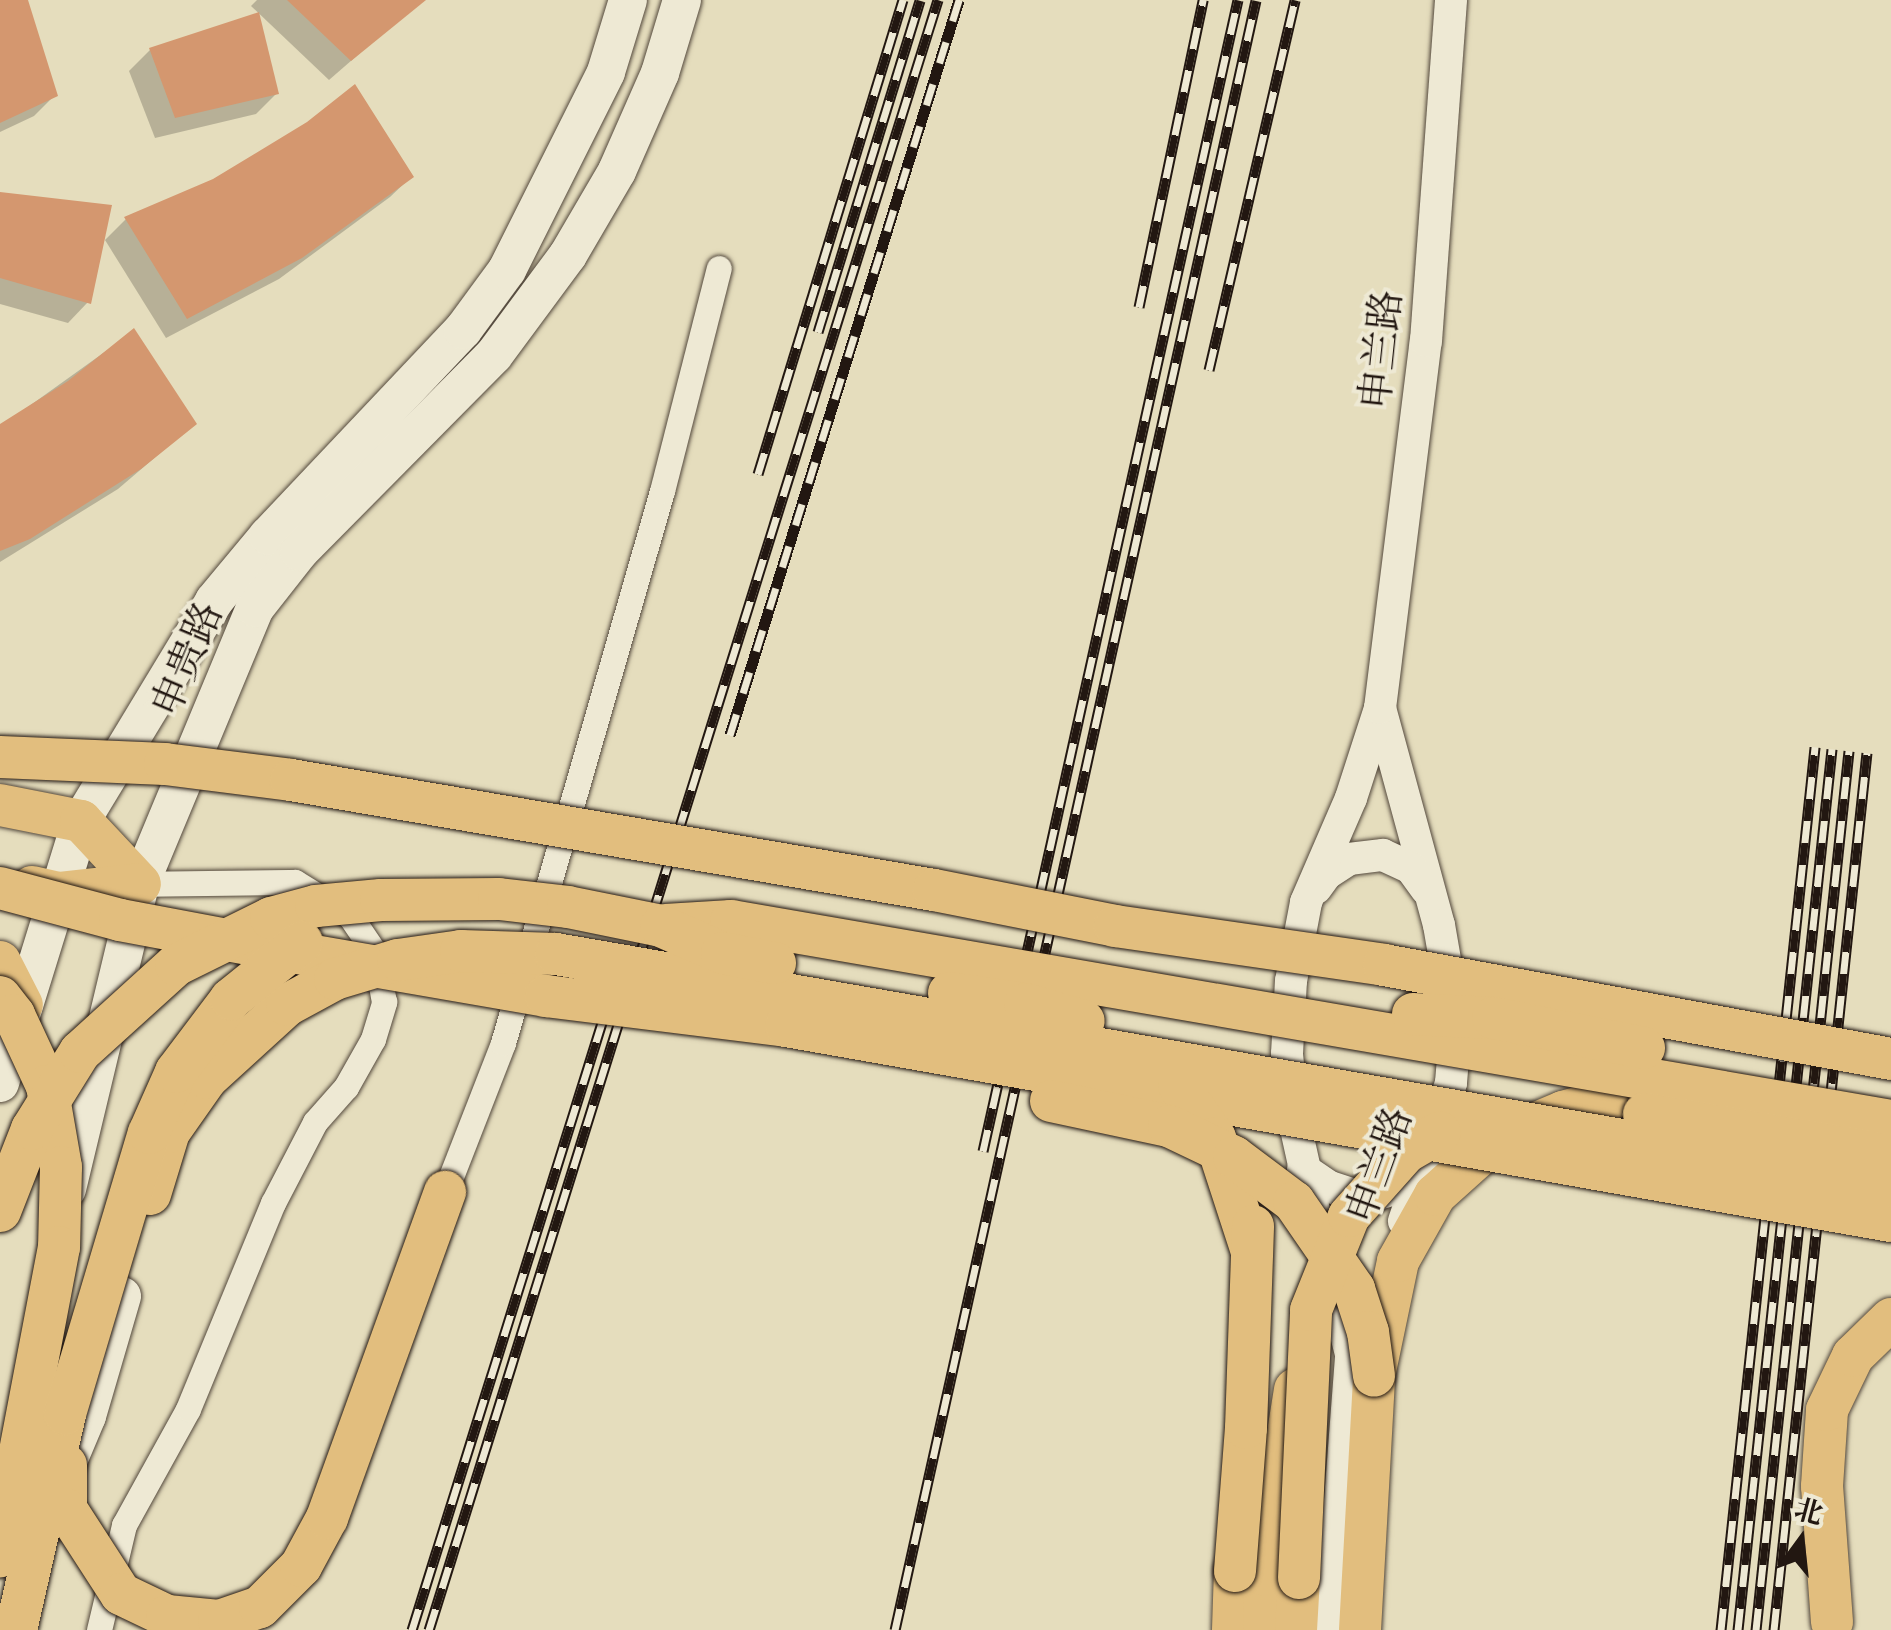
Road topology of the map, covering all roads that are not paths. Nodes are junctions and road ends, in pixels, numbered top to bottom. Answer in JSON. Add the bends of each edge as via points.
{"nodes":[{"id":1,"x":628,"y":0,"type":"edge"},
{"id":2,"x":682,"y":0,"type":"edge"},
{"id":3,"x":1451,"y":0,"type":"edge"},
{"id":4,"x":718,"y":268,"type":"dead end"},
{"id":5,"x":1380,"y":708,"type":"junction"},
{"id":6,"x":0,"y":757,"type":"edge"},
{"id":7,"x":0,"y":805,"type":"edge"},
{"id":8,"x":81,"y":821,"type":"junction"},
{"id":9,"x":0,"y":880,"type":"edge"},
{"id":10,"x":140,"y":884,"type":"junction"},
{"id":11,"x":0,"y":888,"type":"edge"},
{"id":12,"x":934,"y":890,"type":"junction"},
{"id":13,"x":58,"y":893,"type":"junction"},
{"id":14,"x":1429,"y":893,"type":"junction"},
{"id":15,"x":382,"y":900,"type":"junction"},
{"id":16,"x":1306,"y":902,"type":"junction"},
{"id":17,"x":660,"y":926,"type":"junction"},
{"id":18,"x":0,"y":962,"type":"edge"},
{"id":19,"x":546,"y":996,"type":"junction"},
{"id":20,"x":11,"y":1001,"type":"edge"},
{"id":21,"x":1208,"y":1003,"type":"junction"},
{"id":22,"x":1891,"y":1059,"type":"edge"},
{"id":23,"x":0,"y":1083,"type":"edge"},
{"id":24,"x":1736,"y":1092,"type":"junction"},
{"id":25,"x":1891,"y":1098,"type":"edge"},
{"id":26,"x":1891,"y":1121,"type":"edge"},
{"id":27,"x":1891,"y":1156,"type":"edge"},
{"id":28,"x":1429,"y":1158,"type":"junction"},
{"id":29,"x":1303,"y":1169,"type":"junction"},
{"id":30,"x":1891,"y":1187,"type":"edge"},
{"id":31,"x":446,"y":1192,"type":"joint"},
{"id":32,"x":150,"y":1194,"type":"joint"},
{"id":33,"x":0,"y":1211,"type":"edge"},
{"id":34,"x":1891,"y":1221,"type":"edge"},
{"id":35,"x":1252,"y":1252,"type":"junction"},
{"id":36,"x":1311,"y":1310,"type":"junction"},
{"id":37,"x":1891,"y":1320,"type":"edge"},
{"id":38,"x":1363,"y":1365,"type":"junction"},
{"id":39,"x":65,"y":1414,"type":"junction"},
{"id":40,"x":1246,"y":1428,"type":"junction"},
{"id":41,"x":0,"y":1468,"type":"edge"},
{"id":42,"x":5,"y":1566,"type":"edge"},
{"id":43,"x":1266,"y":1576,"type":"junction"},
{"id":44,"x":0,"y":1613,"type":"edge"},
{"id":45,"x":1832,"y":1626,"type":"edge"},
{"id":46,"x":16,"y":1630,"type":"edge"},
{"id":47,"x":99,"y":1630,"type":"edge"},
{"id":48,"x":1233,"y":1630,"type":"edge"},
{"id":49,"x":1264,"y":1630,"type":"edge"},
{"id":50,"x":1296,"y":1630,"type":"edge"},
{"id":51,"x":1330,"y":1630,"type":"edge"},
{"id":52,"x":1360,"y":1630,"type":"edge"}],
"edges":[{"from":1,"to":8,"type":"main road","name":"申贵路","via":[[606,72],[508,270],[462,330],[214,602]]},
{"from":2,"to":10,"type":"main road","name":"申贵路","via":[[660,73],[617,172],[568,255],[494,355],[300,552],[255,608]]},
{"from":3,"to":5,"type":"street","name":"申兰路","via":[[1426,340]]},
{"from":4,"to":31,"type":"street","via":[[662,491],[503,1043]]},
{"from":5,"to":14,"type":"street","name":"申兰路"},
{"from":5,"to":16,"type":"street","name":"申兰路"},
{"from":6,"to":12,"type":"main road","bridge":true,"via":[[165,764],[291,780]]},
{"from":7,"to":8,"type":"main road"},
{"from":8,"to":10,"type":"main road"},
{"from":8,"to":13,"type":"main road","name":"申贵路"},
{"from":9,"to":13,"type":"main road"},
{"from":10,"to":13,"type":"main road"},
{"from":10,"to":41,"type":"main road","name":"申贵路"},
{"from":10,"to":47,"type":"street","via":[[296,882],[350,916],[376,953],[384,1002],[346,1088],[316,1122],[273,1202],[188,1408],[124,1525]]},
{"from":11,"to":19,"type":"main road","bridge":true,"via":[[120,920]]},
{"from":12,"to":22,"type":"main road","bridge":true,"via":[[1115,926],[1496,984]]},
{"from":12,"to":35,"type":"main road","bridge":true,"via":[[1020,912],[1102,949],[1189,1017],[1240,1096],[1255,1162]]},
{"from":13,"to":20,"type":"main road","name":"申贵路"},
{"from":14,"to":16,"type":"street","via":[[1411,868],[1383,855],[1349,859],[1326,874]]},
{"from":14,"to":28,"type":"street","name":"申兰路","via":[[1456,1023],[1452,1083]]},
{"from":15,"to":17,"type":"main road","bridge":true,"via":[[498,899]]},
{"from":15,"to":33,"type":"main road","bridge":true,"via":[[271,918],[176,965],[80,1052],[32,1129]]},
{"from":15,"to":39,"type":"main road","bridge":true,"via":[[328,922],[279,958],[230,999],[176,1072],[125,1202]]},
{"from":16,"to":29,"type":"street","name":"申兰路","via":[[1291,981],[1287,1054]]},
{"from":17,"to":21,"type":"main road","bridge":true,"via":[[730,920]]},
{"from":17,"to":35,"type":"main road","bridge":true,"via":[[722,953],[1025,1004],[1092,1024],[1144,1052],[1186,1093],[1216,1138]]},
{"from":18,"to":20,"type":"main road"},
{"from":19,"to":34,"type":"main road","bridge":true,"via":[[786,1026]]},
{"from":19,"to":38,"type":"main road","bridge":true,"via":[[1169,1126],[1234,1156],[1294,1202],[1354,1289],[1368,1332]]},
{"from":20,"to":23,"type":"main road","name":"申贵路"},
{"from":20,"to":42,"type":"main road","bridge":true,"via":[[47,1086],[61,1167],[59,1247]]},
{"from":21,"to":24,"type":"main road","bridge":true},
{"from":21,"to":25,"type":"main road","bridge":true,"via":[[1493,1018]]},
{"from":24,"to":26,"type":"main road","bridge":true},
{"from":24,"to":38,"type":"main road","bridge":true,"via":[[1623,1094],[1496,1140],[1436,1194],[1398,1261]]},
{"from":27,"to":36,"type":"main road","bridge":true,"via":[[1561,1102],[1476,1112],[1406,1152],[1349,1216]]},
{"from":28,"to":29,"type":"street","via":[[1404,1186],[1364,1198]]},
{"from":28,"to":38,"type":"street","name":"申兰路"},
{"from":29,"to":38,"type":"street","name":"申兰路"},
{"from":30,"to":32,"type":"main road","bridge":true,"via":[[556,954],[461,951],[335,979],[287,1005],[207,1078],[169,1132]]},
{"from":31,"to":39,"type":"main road","bridge":true,"via":[[326,1518],[301,1566],[260,1607],[219,1622],[168,1616],[121,1594],[66,1509]]},
{"from":32,"to":42,"type":"main road","via":[[87,1416],[50,1506]]},
{"from":35,"to":40,"type":"main road","bridge":true},
{"from":36,"to":43,"type":"main road","bridge":true},
{"from":36,"to":50,"type":"main road","bridge":true},
{"from":37,"to":45,"type":"main road","via":[[1853,1356],[1827,1410],[1822,1486]]},
{"from":38,"to":51,"type":"street","name":"申兰路"},
{"from":38,"to":52,"type":"main road"},
{"from":39,"to":46,"type":"main road","bridge":true},
{"from":40,"to":43,"type":"main road","bridge":true},
{"from":40,"to":48,"type":"main road","bridge":true},
{"from":42,"to":44,"type":"main road"},
{"from":43,"to":49,"type":"main road"}]}
